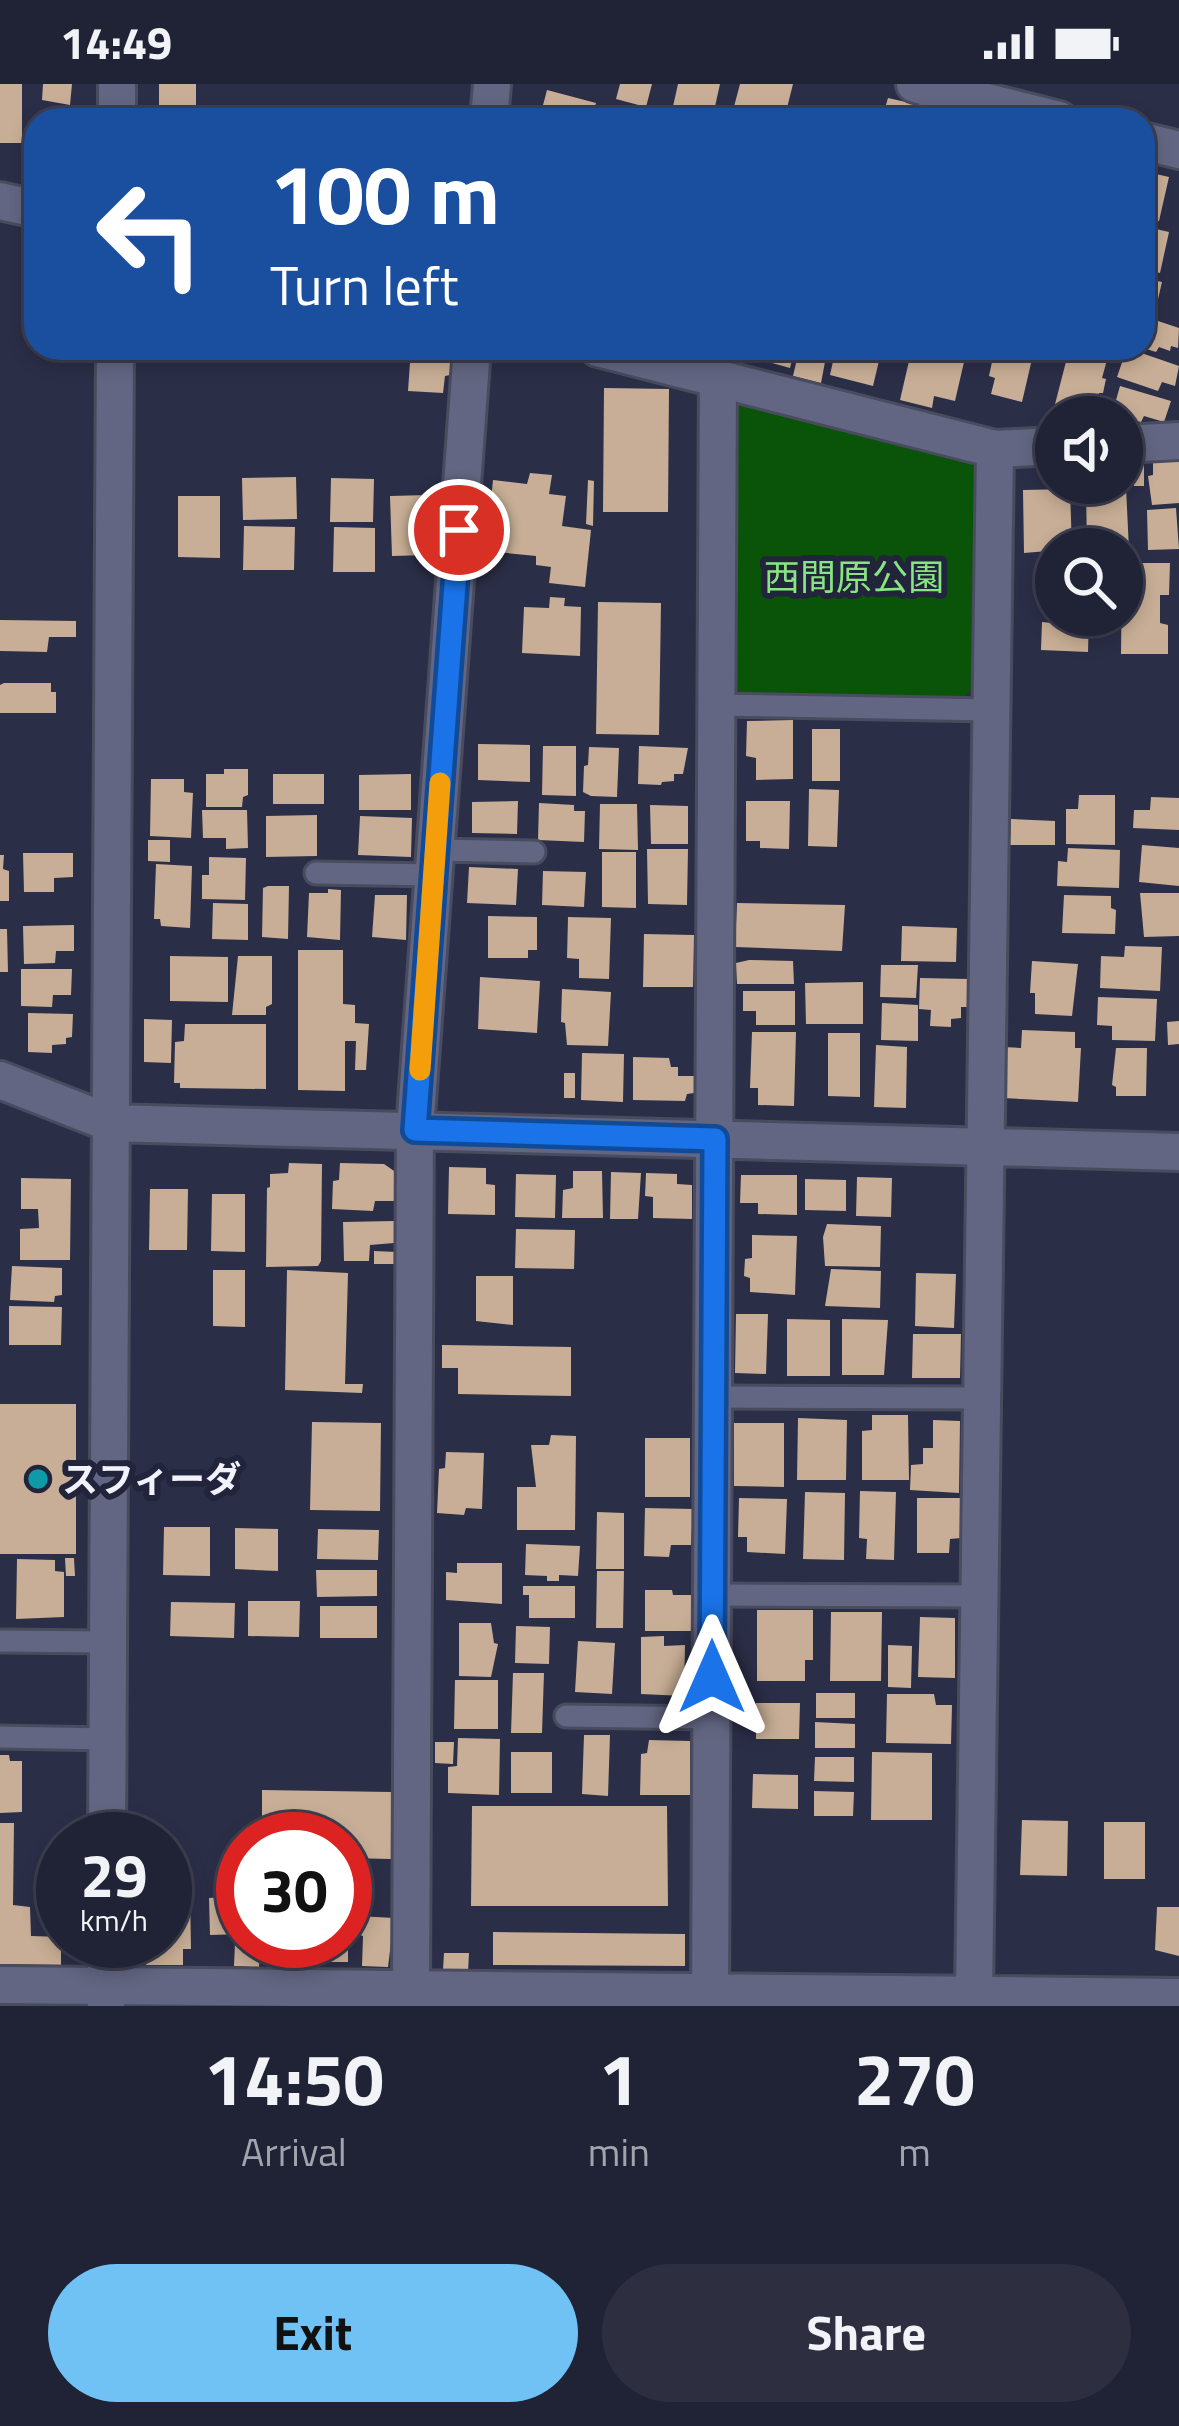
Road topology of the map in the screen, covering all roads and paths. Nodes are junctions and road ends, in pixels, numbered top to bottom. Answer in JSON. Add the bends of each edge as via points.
{"nodes":[{"id":1,"x":925,"y":98,"type":"edge"},
{"id":2,"x":986,"y":108,"type":"edge"},
{"id":3,"x":115,"y":360,"type":"edge"},
{"id":4,"x":471,"y":360,"type":"edge"},
{"id":5,"x":652,"y":360,"type":"edge"},
{"id":6,"x":718,"y":378,"type":"junction"},
{"id":7,"x":1179,"y":441,"type":"edge"},
{"id":8,"x":1143,"y":443,"type":"edge"},
{"id":9,"x":1035,"y":447,"type":"edge"},
{"id":10,"x":994,"y":448,"type":"junction"},
{"id":11,"x":717,"y":705,"type":"junction"},
{"id":12,"x":991,"y":710,"type":"junction"},
{"id":13,"x":534,"y":852,"type":"dead end"},
{"id":14,"x":435,"y":862,"type":"junction"},
{"id":15,"x":316,"y":873,"type":"dead end"},
{"id":16,"x":0,"y":1080,"type":"edge"},
{"id":17,"x":110,"y":1124,"type":"junction"},
{"id":18,"x":415,"y":1130,"type":"junction"},
{"id":19,"x":715,"y":1139,"type":"junction"},
{"id":20,"x":985,"y":1146,"type":"junction"},
{"id":21,"x":1179,"y":1152,"type":"edge"},
{"id":22,"x":713,"y":1397,"type":"junction"},
{"id":23,"x":981,"y":1398,"type":"junction"},
{"id":24,"x":712,"y":1595,"type":"junction"},
{"id":25,"x":979,"y":1596,"type":"junction"},
{"id":26,"x":0,"y":1641,"type":"edge"},
{"id":27,"x":108,"y":1642,"type":"junction"},
{"id":28,"x":566,"y":1715,"type":"dead end"},
{"id":29,"x":712,"y":1718,"type":"junction"},
{"id":30,"x":0,"y":1737,"type":"edge"},
{"id":31,"x":107,"y":1739,"type":"junction"},
{"id":32,"x":107,"y":1812,"type":"edge"},
{"id":33,"x":0,"y":1985,"type":"edge"},
{"id":34,"x":411,"y":1987,"type":"junction"},
{"id":35,"x":710,"y":1992,"type":"junction"},
{"id":36,"x":974,"y":1995,"type":"junction"},
{"id":37,"x":106,"y":1996,"type":"edge"},
{"id":38,"x":1179,"y":1997,"type":"edge"},
{"id":39,"x":842,"y":2000,"type":"edge"}],
"edges":[{"from":1,"to":2,"type":"street"},
{"from":3,"to":17,"type":"street"},
{"from":4,"to":14,"type":"street"},
{"from":5,"to":6,"type":"street"},
{"from":6,"to":10,"type":"street"},
{"from":6,"to":11,"type":"street"},
{"from":7,"to":8,"type":"street"},
{"from":9,"to":10,"type":"street"},
{"from":10,"to":12,"type":"street"},
{"from":11,"to":12,"type":"lane"},
{"from":11,"to":19,"type":"street"},
{"from":12,"to":20,"type":"street"},
{"from":13,"to":14,"type":"lane"},
{"from":14,"to":15,"type":"lane"},
{"from":14,"to":18,"type":"street"},
{"from":16,"to":17,"type":"street"},
{"from":17,"to":18,"type":"street"},
{"from":17,"to":27,"type":"street"},
{"from":18,"to":19,"type":"street"},
{"from":18,"to":34,"type":"street"},
{"from":19,"to":20,"type":"street"},
{"from":19,"to":22,"type":"street"},
{"from":20,"to":21,"type":"street"},
{"from":20,"to":23,"type":"street"},
{"from":22,"to":23,"type":"lane"},
{"from":22,"to":24,"type":"street"},
{"from":23,"to":25,"type":"street"},
{"from":24,"to":25,"type":"lane"},
{"from":24,"to":29,"type":"street"},
{"from":25,"to":36,"type":"street"},
{"from":26,"to":27,"type":"lane"},
{"from":27,"to":31,"type":"street"},
{"from":28,"to":29,"type":"lane"},
{"from":29,"to":35,"type":"street"},
{"from":30,"to":31,"type":"lane"},
{"from":31,"to":32,"type":"street"},
{"from":33,"to":37,"type":"street"},
{"from":34,"to":35,"type":"street"},
{"from":34,"to":37,"type":"street"},
{"from":35,"to":39,"type":"street"},
{"from":36,"to":38,"type":"street"},
{"from":36,"to":39,"type":"street"}]}
